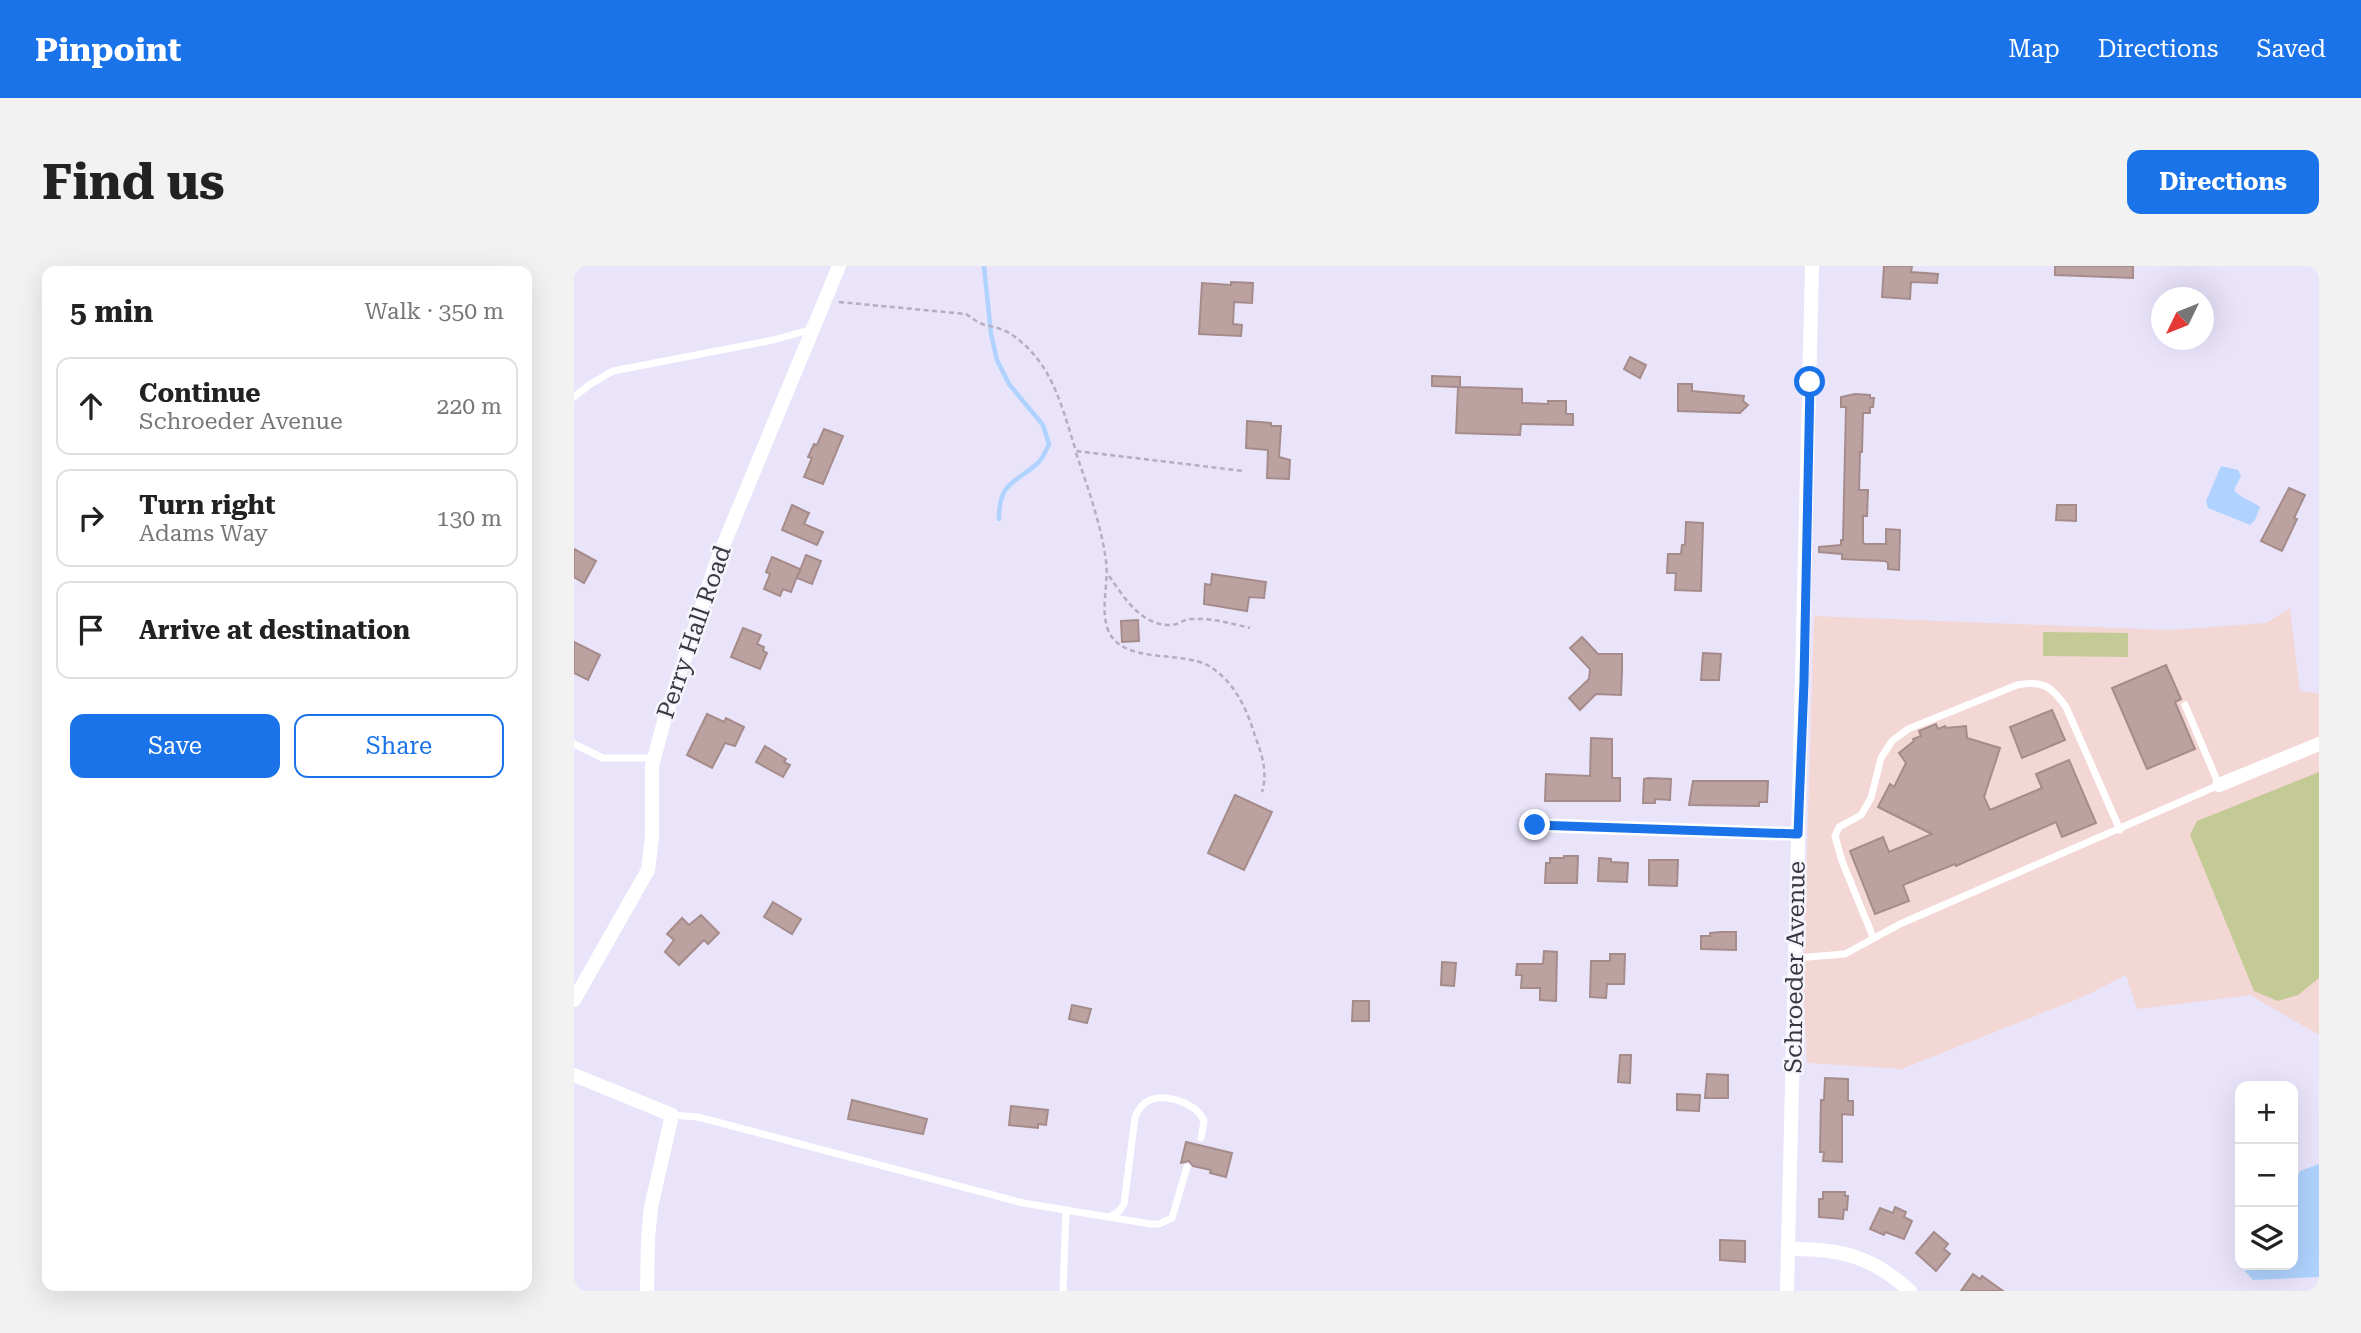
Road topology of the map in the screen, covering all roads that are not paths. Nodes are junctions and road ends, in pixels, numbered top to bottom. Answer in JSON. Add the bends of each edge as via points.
{"nodes":[{"id":1,"x":839,"y":266,"type":"edge"},
{"id":2,"x":1812,"y":266,"type":"edge"},
{"id":3,"x":814,"y":329,"type":"junction"},
{"id":4,"x":574,"y":397,"type":"edge"},
{"id":5,"x":2185,"y":705,"type":"dead end"},
{"id":6,"x":574,"y":744,"type":"edge"},
{"id":7,"x":2319,"y":744,"type":"edge"},
{"id":8,"x":654,"y":758,"type":"junction"},
{"id":9,"x":2219,"y":785,"type":"junction"},
{"id":10,"x":1535,"y":825,"type":"dead end"},
{"id":11,"x":2119,"y":830,"type":"junction"},
{"id":12,"x":1798,"y":834,"type":"junction"},
{"id":13,"x":1873,"y":937,"type":"junction"},
{"id":14,"x":1796,"y":958,"type":"junction"},
{"id":15,"x":574,"y":1000,"type":"edge"},
{"id":16,"x":574,"y":1075,"type":"edge"},
{"id":17,"x":671,"y":1115,"type":"junction"},
{"id":18,"x":1201,"y":1138,"type":"dead end"},
{"id":19,"x":1187,"y":1167,"type":"dead end"},
{"id":20,"x":1066,"y":1210,"type":"junction"},
{"id":21,"x":1110,"y":1217,"type":"junction"},
{"id":22,"x":1788,"y":1249,"type":"junction"},
{"id":23,"x":647,"y":1291,"type":"edge"},
{"id":24,"x":1063,"y":1291,"type":"edge"},
{"id":25,"x":1787,"y":1291,"type":"edge"},
{"id":26,"x":1910,"y":1291,"type":"edge"}],
"edges":[{"from":1,"to":3,"type":"street","name":"Perry Hall Road"},
{"from":2,"to":12,"type":"street","name":"Schroeder Avenue"},
{"from":3,"to":4,"type":"lane","via":[[613,371]]},
{"from":3,"to":8,"type":"street","name":"Perry Hall Road","via":[[718,558]]},
{"from":5,"to":9,"type":"lane"},
{"from":6,"to":8,"type":"lane","via":[[603,758]]},
{"from":7,"to":9,"type":"street"},
{"from":8,"to":15,"type":"street","name":"Perry Hall Road","via":[[648,870]]},
{"from":9,"to":11,"type":"lane"},
{"from":10,"to":12,"type":"street"},
{"from":11,"to":13,"type":"lane"},
{"from":11,"to":13,"type":"lane","via":[[2066,707],[2055,691],[2043,684],[2017,685],[1908,729],[1892,741],[1881,758],[1871,798],[1861,815],[1839,827],[1835,836]]},
{"from":12,"to":14,"type":"street","name":"Schroeder Avenue"},
{"from":13,"to":14,"type":"lane","via":[[1845,954]]},
{"from":14,"to":22,"type":"street","name":"Schroeder Avenue"},
{"from":16,"to":17,"type":"street"},
{"from":17,"to":20,"type":"lane","via":[[698,1117],[1010,1200]]},
{"from":17,"to":23,"type":"street","via":[[651,1207]]},
{"from":18,"to":21,"type":"lane","via":[[1203,1121],[1196,1108],[1158,1098],[1143,1105],[1135,1116],[1124,1203]]},
{"from":19,"to":21,"type":"lane","via":[[1172,1218],[1151,1224]]},
{"from":20,"to":21,"type":"lane"},
{"from":20,"to":24,"type":"lane"},
{"from":22,"to":25,"type":"street","name":"Schroeder Avenue"},
{"from":22,"to":26,"type":"street","via":[[1819,1248],[1860,1258]]}]}
